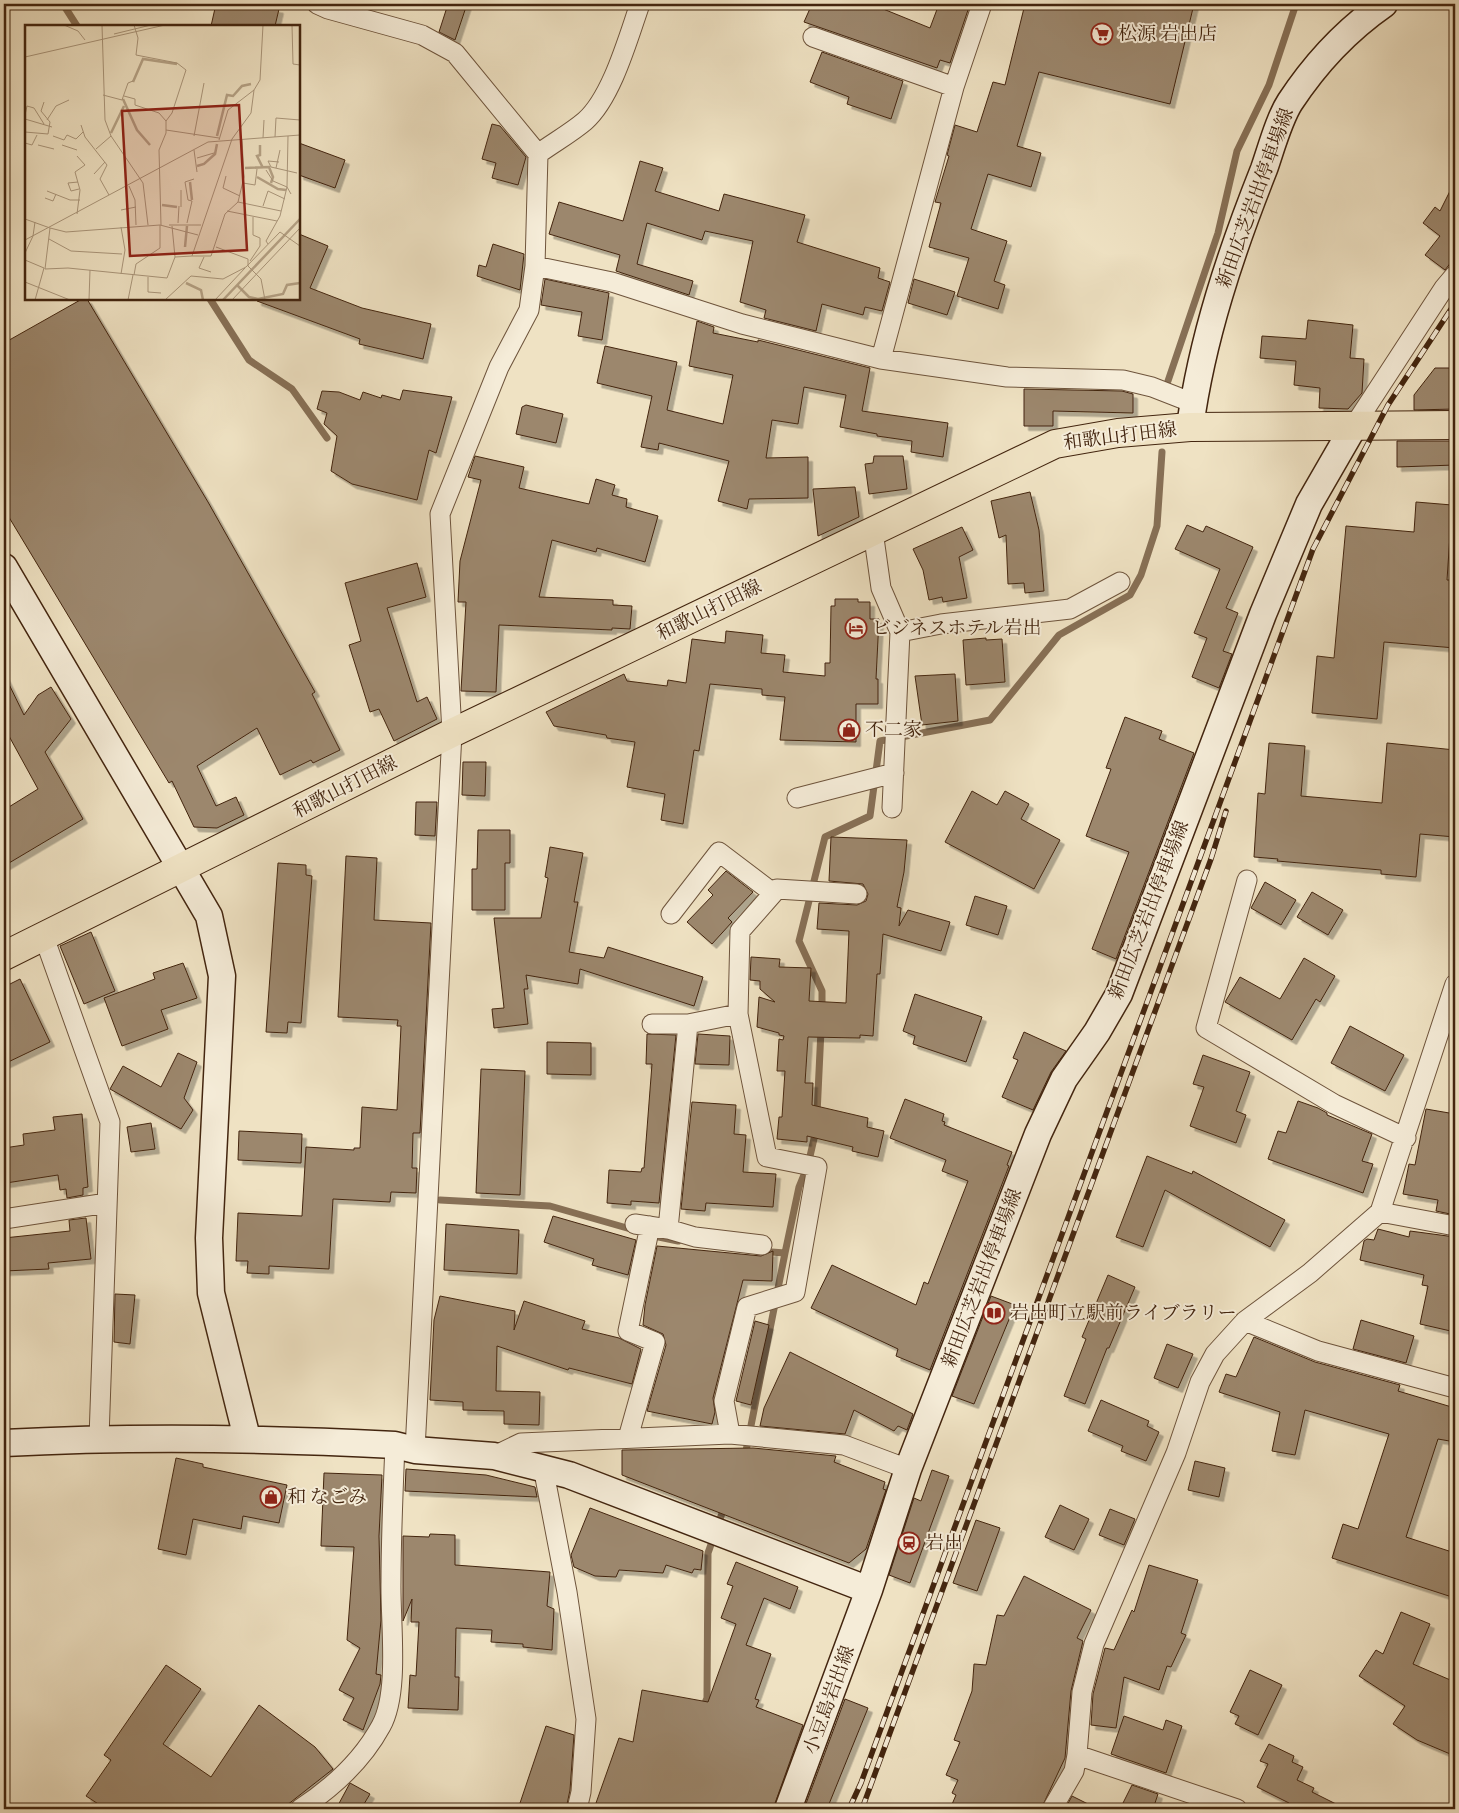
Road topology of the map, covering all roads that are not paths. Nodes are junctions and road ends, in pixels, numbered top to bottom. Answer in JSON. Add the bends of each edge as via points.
{"nodes":[{"id":1,"x":317,"y":4,"type":"edge"},
{"id":2,"x":640,"y":4,"type":"edge"},
{"id":3,"x":982,"y":4,"type":"edge"},
{"id":4,"x":1384,"y":4,"type":"edge"},
{"id":5,"x":813,"y":37,"type":"dead end"},
{"id":6,"x":954,"y":87,"type":"junction"},
{"id":7,"x":538,"y":154,"type":"junction"},
{"id":8,"x":535,"y":266,"type":"junction"},
{"id":9,"x":1455,"y":275,"type":"edge"},
{"id":10,"x":881,"y":359,"type":"junction"},
{"id":11,"x":1192,"y":415,"type":"junction"},
{"id":12,"x":1455,"y":425,"type":"edge"},
{"id":13,"x":1354,"y":426,"type":"junction"},
{"id":14,"x":873,"y":531,"type":"junction"},
{"id":15,"x":4,"y":567,"type":"edge"},
{"id":16,"x":1120,"y":582,"type":"dead end"},
{"id":17,"x":900,"y":632,"type":"junction"},
{"id":18,"x":452,"y":733,"type":"junction"},
{"id":19,"x":894,"y":773,"type":"junction"},
{"id":20,"x":797,"y":798,"type":"dead end"},
{"id":21,"x":892,"y":808,"type":"dead end"},
{"id":22,"x":183,"y":868,"type":"junction"},
{"id":23,"x":1247,"y":880,"type":"dead end"},
{"id":24,"x":773,"y":893,"type":"junction"},
{"id":25,"x":857,"y":894,"type":"dead end"},
{"id":26,"x":671,"y":914,"type":"dead end"},
{"id":27,"x":44,"y":937,"type":"junction"},
{"id":28,"x":4,"y":956,"type":"edge"},
{"id":29,"x":1455,"y":984,"type":"edge"},
{"id":30,"x":738,"y":1014,"type":"junction"},
{"id":31,"x":652,"y":1024,"type":"dead end"},
{"id":32,"x":688,"y":1024,"type":"junction"},
{"id":33,"x":1406,"y":1138,"type":"junction"},
{"id":34,"x":107,"y":1204,"type":"junction"},
{"id":35,"x":1380,"y":1212,"type":"junction"},
{"id":36,"x":4,"y":1219,"type":"edge"},
{"id":37,"x":651,"y":1226,"type":"junction"},
{"id":38,"x":1455,"y":1226,"type":"edge"},
{"id":39,"x":762,"y":1245,"type":"dead end"},
{"id":40,"x":1245,"y":1321,"type":"junction"},
{"id":41,"x":1455,"y":1388,"type":"edge"},
{"id":42,"x":730,"y":1434,"type":"junction"},
{"id":43,"x":99,"y":1438,"type":"junction"},
{"id":44,"x":247,"y":1438,"type":"junction"},
{"id":45,"x":628,"y":1438,"type":"junction"},
{"id":46,"x":4,"y":1443,"type":"edge"},
{"id":47,"x":405,"y":1448,"type":"junction"},
{"id":48,"x":494,"y":1456,"type":"junction"},
{"id":49,"x":543,"y":1467,"type":"junction"},
{"id":50,"x":908,"y":1470,"type":"junction"},
{"id":51,"x":869,"y":1590,"type":"junction"},
{"id":52,"x":1077,"y":1755,"type":"junction"},
{"id":53,"x":300,"y":1809,"type":"edge"},
{"id":54,"x":577,"y":1809,"type":"edge"},
{"id":55,"x":788,"y":1809,"type":"edge"},
{"id":56,"x":1052,"y":1809,"type":"edge"},
{"id":57,"x":1237,"y":1809,"type":"edge"}],
"edges":[{"from":1,"to":7,"type":"street","via":[[422,35],[455,53]]},
{"from":2,"to":7,"type":"street","via":[[619,66],[597,106],[586,120]]},
{"from":3,"to":6,"type":"street"},
{"from":4,"to":11,"type":"main road","name":"新田広芝岩出停車場線","via":[[1367,16],[1320,62],[1289,103],[1210,322]]},
{"from":5,"to":6,"type":"street"},
{"from":6,"to":10,"type":"street"},
{"from":7,"to":8,"type":"street"},
{"from":8,"to":10,"type":"street","via":[[612,282],[742,324]]},
{"from":8,"to":18,"type":"street","via":[[529,310],[499,367],[440,514]]},
{"from":9,"to":13,"type":"street"},
{"from":10,"to":11,"type":"street","via":[[1007,377],[1123,380],[1152,387]]},
{"from":11,"to":13,"type":"main road","name":"和歌山打田線"},
{"from":11,"to":14,"type":"main road","name":"和歌山打田線","via":[[1055,444]]},
{"from":12,"to":13,"type":"main road","name":"和歌山打田線"},
{"from":13,"to":50,"type":"main road","name":"新田広芝岩出停車場線","via":[[1309,504],[1263,614],[1119,994],[1064,1079],[1038,1134]]},
{"from":14,"to":17,"type":"street","via":[[882,588]]},
{"from":14,"to":18,"type":"main road","name":"和歌山打田線"},
{"from":15,"to":22,"type":"main road"},
{"from":16,"to":17,"type":"street","via":[[1070,609]]},
{"from":17,"to":19,"type":"street"},
{"from":18,"to":22,"type":"main road","name":"和歌山打田線"},
{"from":18,"to":47,"type":"street"},
{"from":19,"to":20,"type":"street"},
{"from":19,"to":21,"type":"street"},
{"from":22,"to":27,"type":"main road","name":"和歌山打田線"},
{"from":22,"to":44,"type":"main road","via":[[209,916],[222,976],[209,1238],[211,1293]]},
{"from":23,"to":33,"type":"street","via":[[1206,1028],[1334,1104]]},
{"from":24,"to":25,"type":"street","via":[[777,889]]},
{"from":24,"to":26,"type":"street","via":[[719,852]]},
{"from":24,"to":30,"type":"street","via":[[740,930]]},
{"from":27,"to":28,"type":"main road","name":"和歌山打田線"},
{"from":27,"to":34,"type":"street","via":[[110,1122]]},
{"from":29,"to":33,"type":"street"},
{"from":30,"to":32,"type":"street"},
{"from":30,"to":42,"type":"street","via":[[767,1158],[817,1167],[795,1292],[748,1307],[724,1401]]},
{"from":31,"to":32,"type":"street"},
{"from":32,"to":37,"type":"street"},
{"from":33,"to":35,"type":"street"},
{"from":34,"to":36,"type":"street"},
{"from":34,"to":43,"type":"street"},
{"from":35,"to":38,"type":"street"},
{"from":35,"to":40,"type":"street","via":[[1310,1273]]},
{"from":37,"to":39,"type":"street","via":[[695,1237]]},
{"from":37,"to":45,"type":"street","via":[[628,1331],[655,1342]]},
{"from":40,"to":41,"type":"street","via":[[1318,1351]]},
{"from":40,"to":52,"type":"street","via":[[1214,1354],[1200,1382],[1172,1462],[1094,1644],[1082,1692]]},
{"from":42,"to":45,"type":"street"},
{"from":42,"to":50,"type":"street","via":[[844,1445]]},
{"from":43,"to":44,"type":"main road"},
{"from":43,"to":46,"type":"main road"},
{"from":44,"to":47,"type":"main road"},
{"from":45,"to":48,"type":"street","via":[[521,1444]]},
{"from":47,"to":48,"type":"main road"},
{"from":47,"to":53,"type":"street","via":[[390,1581],[392,1687],[382,1725],[351,1767],[329,1790]]},
{"from":48,"to":49,"type":"main road"},
{"from":49,"to":51,"type":"main road","via":[[569,1474]]},
{"from":49,"to":54,"type":"street","via":[[567,1592],[586,1719]]},
{"from":50,"to":51,"type":"main road","name":"新田広芝岩出停車場線"},
{"from":51,"to":55,"type":"main road","name":"小豆島岩出線"},
{"from":52,"to":56,"type":"street","via":[[1074,1771]]},
{"from":52,"to":57,"type":"street"}]}
